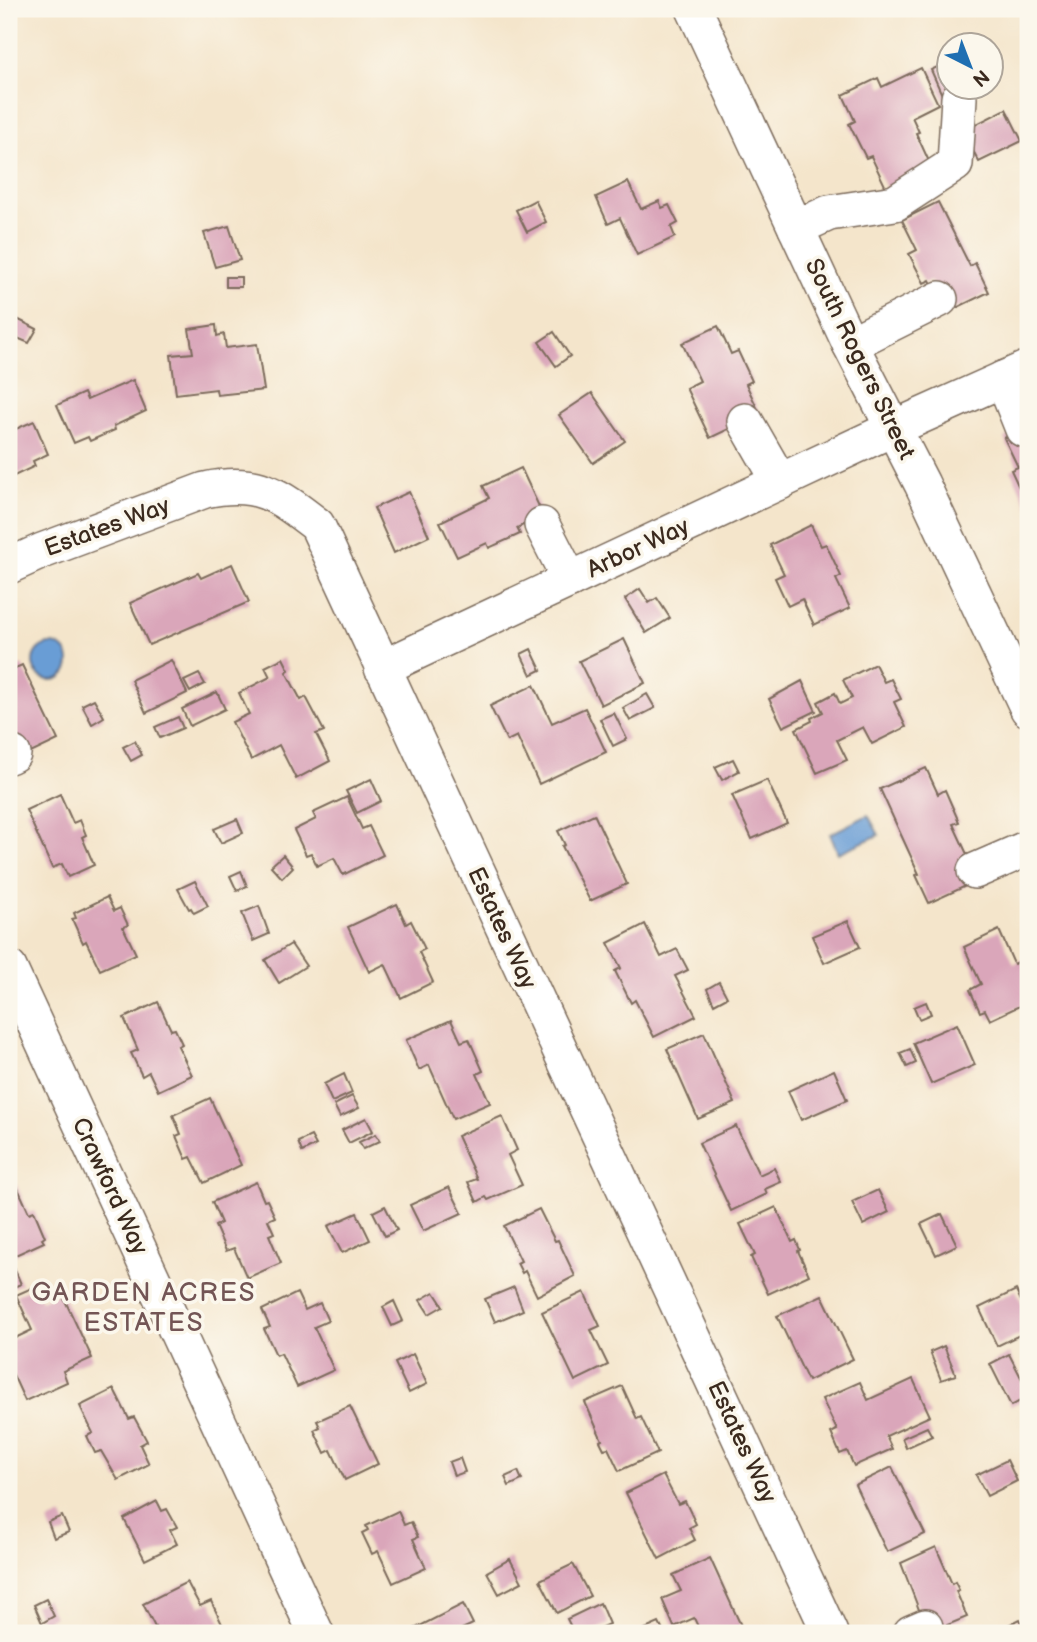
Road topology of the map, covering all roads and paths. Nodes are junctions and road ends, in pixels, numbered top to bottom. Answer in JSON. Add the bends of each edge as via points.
{"nodes":[{"id":1,"x":694,"y":9,"type":"edge"},
{"id":2,"x":959,"y":102,"type":"edge"},
{"id":3,"x":796,"y":228,"type":"junction"},
{"id":4,"x":940,"y":299,"type":"dead end"},
{"id":5,"x":850,"y":344,"type":"junction"},
{"id":6,"x":1016,"y":374,"type":"edge"},
{"id":7,"x":745,"y":421,"type":"dead end"},
{"id":8,"x":894,"y":428,"type":"junction"},
{"id":9,"x":1023,"y":429,"type":"dead end"},
{"id":10,"x":780,"y":482,"type":"junction"},
{"id":11,"x":542,"y":525,"type":"dead end"},
{"id":12,"x":9,"y":566,"type":"edge"},
{"id":13,"x":570,"y":580,"type":"junction"},
{"id":14,"x":382,"y":668,"type":"junction"},
{"id":15,"x":1027,"y":705,"type":"edge"},
{"id":16,"x":1028,"y":848,"type":"edge"},
{"id":17,"x":975,"y":871,"type":"dead end"},
{"id":18,"x":9,"y":968,"type":"edge"},
{"id":19,"x":316,"y":1633,"type":"edge"},
{"id":20,"x":830,"y":1633,"type":"edge"}],
"edges":[{"from":1,"to":3,"type":"street","name":"South Rogers Street"},
{"from":2,"to":3,"type":"street","via":[[955,164],[895,203],[829,213]]},
{"from":3,"to":5,"type":"street","name":"South Rogers Street"},
{"from":4,"to":5,"type":"street"},
{"from":5,"to":8,"type":"street","name":"South Rogers Street"},
{"from":6,"to":8,"type":"street","name":"Arbor Way"},
{"from":6,"to":9,"type":"street"},
{"from":7,"to":10,"type":"street"},
{"from":8,"to":10,"type":"street","name":"Arbor Way"},
{"from":8,"to":15,"type":"street","name":"South Rogers Street"},
{"from":10,"to":13,"type":"street","name":"Arbor Way"},
{"from":11,"to":13,"type":"street"},
{"from":12,"to":14,"type":"street","name":"Estates Way","via":[[205,490],[231,484],[267,491],[317,525]]},
{"from":13,"to":14,"type":"street","name":"Arbor Way"},
{"from":14,"to":20,"type":"street","name":"Estates Way"},
{"from":16,"to":17,"type":"street"},
{"from":18,"to":19,"type":"street","name":"Crawford Way"}]}
